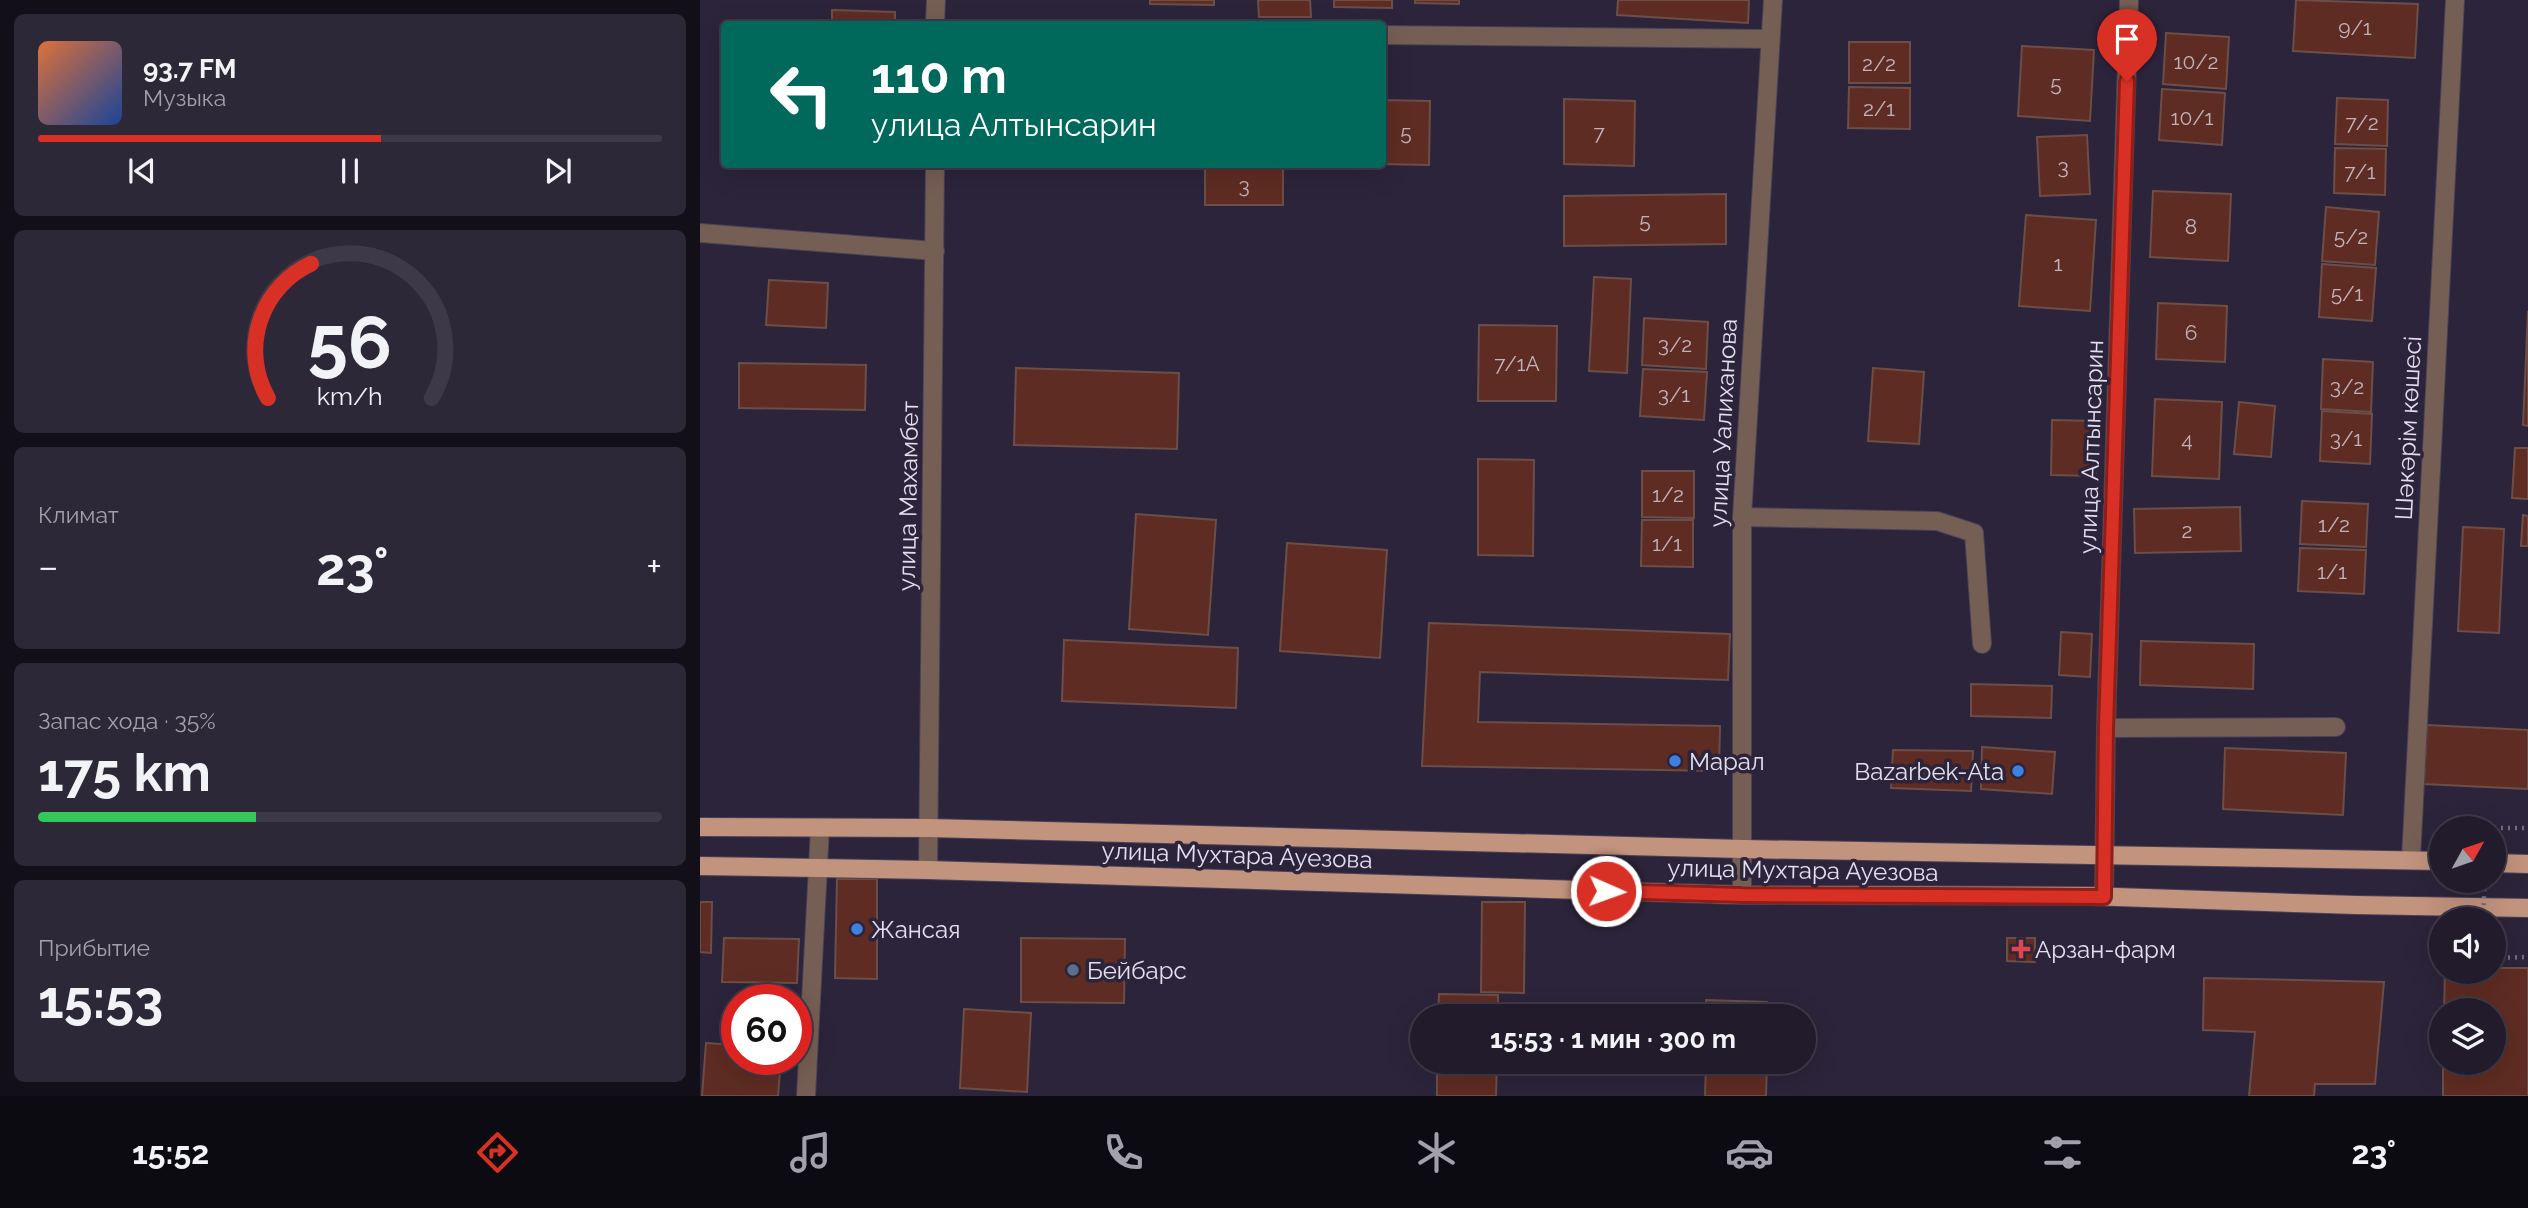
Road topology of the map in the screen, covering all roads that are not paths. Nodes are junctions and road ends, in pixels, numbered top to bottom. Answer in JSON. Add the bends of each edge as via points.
{"nodes":[{"id":1,"x":936,"y":0,"type":"edge"},
{"id":2,"x":1773,"y":0,"type":"edge"},
{"id":3,"x":2129,"y":0,"type":"edge"},
{"id":4,"x":2455,"y":0,"type":"edge"},
{"id":5,"x":935,"y":21,"type":"edge"},
{"id":6,"x":1386,"y":36,"type":"edge"},
{"id":7,"x":1769,"y":39,"type":"junction"},
{"id":8,"x":935,"y":168,"type":"edge"},
{"id":9,"x":700,"y":233,"type":"edge"},
{"id":10,"x":935,"y":251,"type":"junction"},
{"id":11,"x":1742,"y":517,"type":"junction"},
{"id":12,"x":1982,"y":644,"type":"dead end"},
{"id":13,"x":2336,"y":727,"type":"dead end"},
{"id":14,"x":2106,"y":728,"type":"junction"},
{"id":15,"x":700,"y":827,"type":"edge"},
{"id":16,"x":820,"y":828,"type":"junction"},
{"id":17,"x":929,"y":828,"type":"junction"},
{"id":18,"x":1743,"y":849,"type":"junction"},
{"id":19,"x":2104,"y":856,"type":"junction"},
{"id":20,"x":2411,"y":859,"type":"junction"},
{"id":21,"x":2429,"y":860,"type":"edge"},
{"id":22,"x":2506,"y":863,"type":"edge"},
{"id":23,"x":2528,"y":864,"type":"edge"},
{"id":24,"x":700,"y":866,"type":"edge"},
{"id":25,"x":818,"y":869,"type":"junction"},
{"id":26,"x":928,"y":870,"type":"junction"},
{"id":27,"x":1742,"y":895,"type":"junction"},
{"id":28,"x":2104,"y":897,"type":"junction"},
{"id":29,"x":2528,"y":908,"type":"edge"},
{"id":30,"x":806,"y":1096,"type":"edge"}],
"edges":[{"from":1,"to":5,"type":"street"},
{"from":2,"to":7,"type":"street","name":"улица Уалиханова"},
{"from":3,"to":14,"type":"street","name":"улица Алтынсарин"},
{"from":4,"to":20,"type":"street","name":"Шәкәрім көшесі"},
{"from":6,"to":7,"type":"street"},
{"from":7,"to":11,"type":"street","name":"улица Уалиханова"},
{"from":8,"to":10,"type":"street","name":"улица Махамбет"},
{"from":9,"to":10,"type":"street"},
{"from":10,"to":17,"type":"street","name":"улица Махамбет"},
{"from":11,"to":12,"type":"street","via":[[1937,521],[1974,533]]},
{"from":11,"to":18,"type":"street","name":"улица Уалиханова"},
{"from":13,"to":14,"type":"street"},
{"from":14,"to":19,"type":"street","name":"улица Алтынсарин"},
{"from":15,"to":16,"type":"main road","name":"улица Мухтара Ауезова"},
{"from":16,"to":17,"type":"main road","name":"улица Мухтара Ауезова"},
{"from":16,"to":25,"type":"street"},
{"from":17,"to":18,"type":"main road","name":"улица Мухтара Ауезова"},
{"from":17,"to":26,"type":"street","name":"улица Махамбет"},
{"from":18,"to":19,"type":"main road","name":"улица Мухтара Ауезова"},
{"from":18,"to":27,"type":"street","name":"улица Уалиханова"},
{"from":19,"to":20,"type":"main road","name":"улица Мухтара Ауезова"},
{"from":19,"to":28,"type":"street","name":"улица Алтынсарин"},
{"from":20,"to":21,"type":"main road","name":"улица Мухтара Ауезова"},
{"from":22,"to":23,"type":"main road"},
{"from":24,"to":25,"type":"main road","name":"улица Мухтара Ауезова"},
{"from":25,"to":26,"type":"main road","name":"улица Мухтара Ауезова"},
{"from":25,"to":30,"type":"street"},
{"from":26,"to":27,"type":"main road","name":"улица Мухтара Ауезова"},
{"from":27,"to":28,"type":"main road","name":"улица Мухтара Ауезова"},
{"from":28,"to":29,"type":"main road","name":"улица Мухтара Ауезова"}]}
